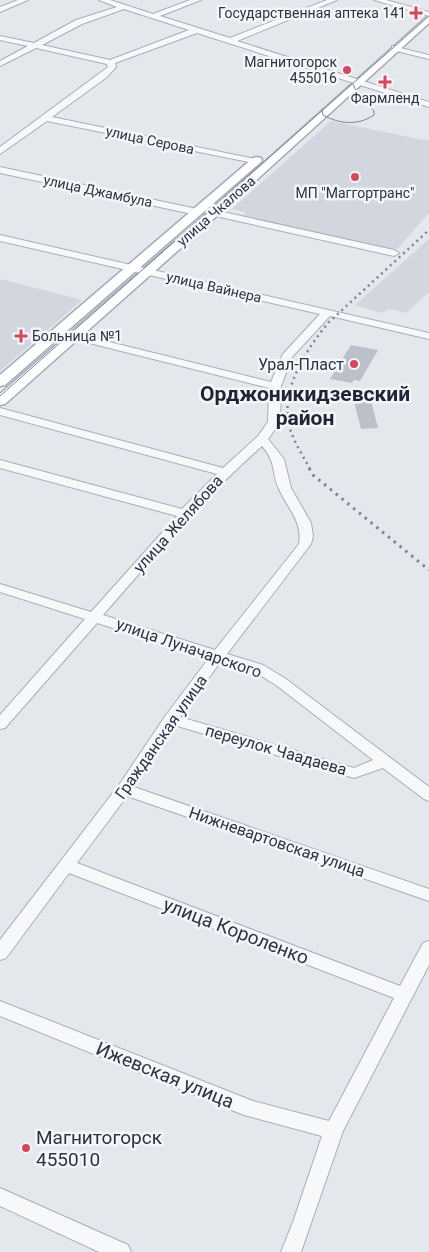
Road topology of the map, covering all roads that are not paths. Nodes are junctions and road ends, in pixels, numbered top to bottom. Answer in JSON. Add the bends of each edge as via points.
{"nodes":[{"id":1,"x":24,"y":0,"type":"edge"},
{"id":2,"x":103,"y":0,"type":"edge"},
{"id":3,"x":197,"y":0,"type":"edge"},
{"id":4,"x":333,"y":0,"type":"edge"},
{"id":5,"x":378,"y":0,"type":"edge"},
{"id":6,"x":124,"y":7,"type":"junction"},
{"id":7,"x":0,"y":10,"type":"edge"},
{"id":8,"x":428,"y":14,"type":"edge"},
{"id":9,"x":153,"y":16,"type":"junction"},
{"id":10,"x":197,"y":30,"type":"junction"},
{"id":11,"x":0,"y":38,"type":"edge"},
{"id":12,"x":230,"y":41,"type":"junction"},
{"id":13,"x":35,"y":46,"type":"junction"},
{"id":14,"x":395,"y":48,"type":"junction"},
{"id":15,"x":429,"y":57,"type":"edge"},
{"id":16,"x":111,"y":62,"type":"junction"},
{"id":17,"x":0,"y":64,"type":"edge"},
{"id":18,"x":354,"y":80,"type":"junction"},
{"id":19,"x":429,"y":105,"type":"edge"},
{"id":20,"x":45,"y":118,"type":"junction"},
{"id":21,"x":0,"y":151,"type":"edge"},
{"id":22,"x":255,"y":162,"type":"junction"},
{"id":23,"x":0,"y":170,"type":"edge"},
{"id":24,"x":197,"y":212,"type":"junction"},
{"id":25,"x":214,"y":213,"type":"junction"},
{"id":26,"x":0,"y":238,"type":"edge"},
{"id":27,"x":394,"y":253,"type":"dead end"},
{"id":28,"x":131,"y":268,"type":"junction"},
{"id":29,"x":146,"y":272,"type":"junction"},
{"id":30,"x":327,"y":313,"type":"junction"},
{"id":31,"x":72,"y":336,"type":"junction"},
{"id":32,"x":429,"y":336,"type":"edge"},
{"id":33,"x":0,"y":382,"type":"edge"},
{"id":34,"x":275,"y":386,"type":"junction"},
{"id":35,"x":0,"y":402,"type":"edge"},
{"id":36,"x":0,"y":411,"type":"edge"},
{"id":37,"x":262,"y":439,"type":"junction"},
{"id":38,"x":0,"y":464,"type":"edge"},
{"id":39,"x":225,"y":472,"type":"junction"},
{"id":40,"x":185,"y":514,"type":"junction"},
{"id":41,"x":0,"y":588,"type":"edge"},
{"id":42,"x":94,"y":616,"type":"junction"},
{"id":43,"x":219,"y":654,"type":"junction"},
{"id":44,"x":172,"y":719,"type":"junction"},
{"id":45,"x":0,"y":724,"type":"edge"},
{"id":46,"x":385,"y":761,"type":"junction"},
{"id":47,"x":124,"y":789,"type":"junction"},
{"id":48,"x":429,"y":795,"type":"edge"},
{"id":49,"x":67,"y":866,"type":"junction"},
{"id":50,"x":429,"y":895,"type":"edge"},
{"id":51,"x":429,"y":948,"type":"edge"},
{"id":52,"x":0,"y":953,"type":"edge"},
{"id":53,"x":405,"y":995,"type":"junction"},
{"id":54,"x":0,"y":1008,"type":"edge"},
{"id":55,"x":334,"y":1131,"type":"junction"},
{"id":56,"x":0,"y":1197,"type":"edge"},
{"id":57,"x":121,"y":1252,"type":"edge"},
{"id":58,"x":291,"y":1252,"type":"edge"}],
"edges":[{"from":1,"to":7,"type":"street"},
{"from":2,"to":6,"type":"street"},
{"from":3,"to":9,"type":"street"},
{"from":4,"to":12,"type":"street"},
{"from":5,"to":8,"type":"street"},
{"from":6,"to":9,"type":"street"},
{"from":6,"to":13,"type":"street","via":[[79,22]]},
{"from":8,"to":14,"type":"main road","name":"улица Чкалова"},
{"from":8,"to":18,"type":"main road","name":"улица Чкалова"},
{"from":9,"to":10,"type":"street"},
{"from":10,"to":12,"type":"street"},
{"from":10,"to":16,"type":"street"},
{"from":11,"to":13,"type":"street"},
{"from":12,"to":18,"type":"street"},
{"from":13,"to":16,"type":"street"},
{"from":13,"to":17,"type":"street"},
{"from":14,"to":15,"type":"street"},
{"from":14,"to":18,"type":"main road","name":"улица Чкалова"},
{"from":16,"to":20,"type":"street","via":[[112,67],[104,75]]},
{"from":18,"to":19,"type":"street"},
{"from":18,"to":22,"type":"main road","name":"улица Чкалова"},
{"from":18,"to":25,"type":"main road","name":"улица Чкалова"},
{"from":20,"to":21,"type":"street"},
{"from":20,"to":22,"type":"street","name":"улица Серова"},
{"from":22,"to":24,"type":"main road","name":"улица Чкалова"},
{"from":23,"to":24,"type":"street","name":"улица Джамбула"},
{"from":24,"to":28,"type":"main road","name":"улица Чкалова"},
{"from":25,"to":27,"type":"street"},
{"from":25,"to":29,"type":"main road","name":"улица Чкалова"},
{"from":26,"to":28,"type":"street","name":"улица Вайнера"},
{"from":28,"to":29,"type":"street","name":"улица Вайнера"},
{"from":28,"to":33,"type":"main road","name":"улица Чкалова"},
{"from":29,"to":30,"type":"street","name":"улица Вайнера"},
{"from":29,"to":31,"type":"main road","name":"улица Чкалова"},
{"from":30,"to":32,"type":"street","name":"улица Вайнера"},
{"from":30,"to":34,"type":"street","name":"улица Желябова","via":[[287,356]]},
{"from":31,"to":34,"type":"street"},
{"from":31,"to":35,"type":"main road","name":"улица Чкалова"},
{"from":34,"to":37,"type":"street","name":"улица Желябова","via":[[274,422]]},
{"from":36,"to":39,"type":"street"},
{"from":37,"to":39,"type":"street","name":"улица Желябова"},
{"from":37,"to":43,"type":"street","name":"Гражданская улица","via":[[274,452],[285,490],[308,527],[308,536],[292,562]]},
{"from":38,"to":40,"type":"street"},
{"from":39,"to":40,"type":"street","name":"улица Желябова"},
{"from":40,"to":42,"type":"street","name":"улица Желябова"},
{"from":41,"to":42,"type":"street","name":"улица Луначарского"},
{"from":42,"to":43,"type":"street","name":"улица Луначарского"},
{"from":42,"to":45,"type":"street","name":"улица Желябова"},
{"from":43,"to":44,"type":"street","name":"Гражданская улица"},
{"from":43,"to":46,"type":"street","name":"улица Луначарского","via":[[258,668],[281,682]]},
{"from":44,"to":46,"type":"street","name":"переулок Чаадаева","via":[[343,770],[363,771]]},
{"from":44,"to":47,"type":"street","name":"Гражданская улица"},
{"from":46,"to":48,"type":"street"},
{"from":47,"to":49,"type":"street","name":"Гражданская улица"},
{"from":47,"to":50,"type":"street","name":"Нижневартовская улица"},
{"from":49,"to":52,"type":"street","name":"Гражданская улица"},
{"from":49,"to":53,"type":"street","name":"улица Короленко"},
{"from":51,"to":53,"type":"street"},
{"from":53,"to":55,"type":"street"},
{"from":54,"to":55,"type":"street","name":"Ижевская улица","via":[[251,1109]]},
{"from":55,"to":58,"type":"street"},
{"from":56,"to":57,"type":"street"}]}
